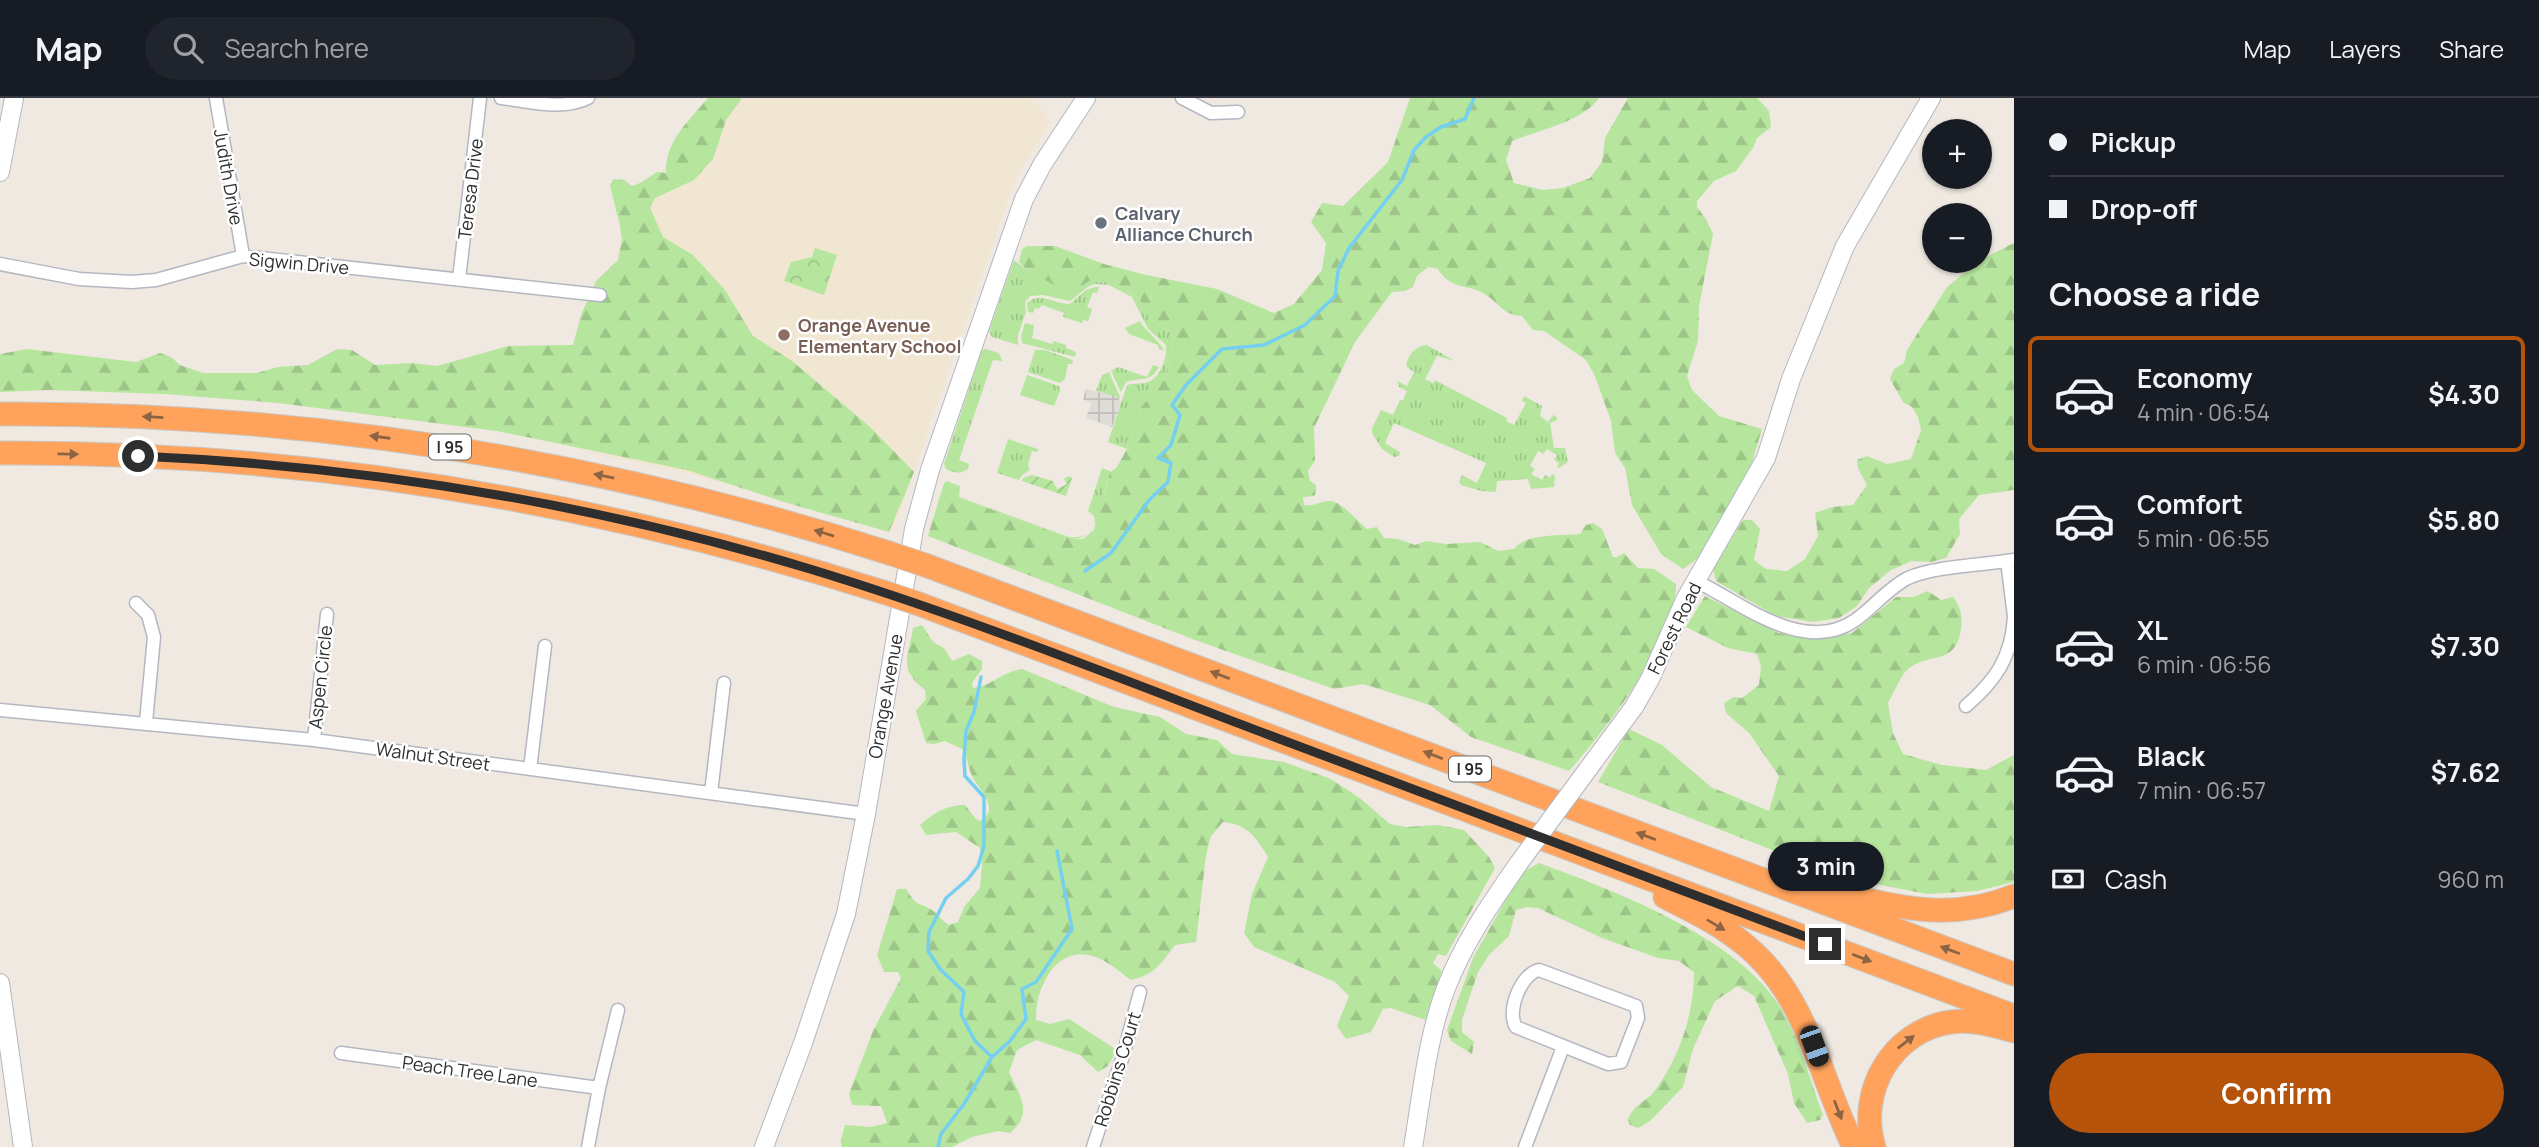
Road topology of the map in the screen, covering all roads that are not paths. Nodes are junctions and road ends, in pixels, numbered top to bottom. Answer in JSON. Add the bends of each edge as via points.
{"nodes":[{"id":1,"x":14,"y":98,"type":"edge"},
{"id":2,"x":216,"y":98,"type":"edge"},
{"id":3,"x":480,"y":98,"type":"edge"},
{"id":4,"x":501,"y":98,"type":"edge"},
{"id":5,"x":588,"y":98,"type":"edge"},
{"id":6,"x":1086,"y":98,"type":"edge"},
{"id":7,"x":1182,"y":98,"type":"edge"},
{"id":8,"x":1931,"y":98,"type":"edge"},
{"id":9,"x":1238,"y":112,"type":"dead end"},
{"id":10,"x":0,"y":172,"type":"edge"},
{"id":11,"x":243,"y":256,"type":"junction"},
{"id":12,"x":0,"y":264,"type":"edge"},
{"id":13,"x":459,"y":279,"type":"junction"},
{"id":14,"x":600,"y":296,"type":"dead end"},
{"id":15,"x":0,"y":414,"type":"edge"},
{"id":16,"x":0,"y":453,"type":"edge"},
{"id":17,"x":2010,"y":561,"type":"edge"},
{"id":18,"x":1696,"y":581,"type":"junction"},
{"id":19,"x":136,"y":603,"type":"dead end"},
{"id":20,"x":327,"y":614,"type":"dead end"},
{"id":21,"x":2014,"y":617,"type":"edge"},
{"id":22,"x":545,"y":646,"type":"dead end"},
{"id":23,"x":724,"y":683,"type":"dead end"},
{"id":24,"x":1966,"y":706,"type":"dead end"},
{"id":25,"x":0,"y":710,"type":"edge"},
{"id":26,"x":146,"y":722,"type":"junction"},
{"id":27,"x":314,"y":740,"type":"junction"},
{"id":28,"x":530,"y":769,"type":"junction"},
{"id":29,"x":711,"y":793,"type":"junction"},
{"id":30,"x":866,"y":814,"type":"junction"},
{"id":31,"x":1569,"y":848,"type":"junction"},
{"id":32,"x":1685,"y":851,"type":"junction"},
{"id":33,"x":2014,"y":896,"type":"edge"},
{"id":34,"x":2014,"y":975,"type":"edge"},
{"id":35,"x":0,"y":984,"type":"edge"},
{"id":36,"x":1140,"y":992,"type":"dead end"},
{"id":37,"x":618,"y":1010,"type":"dead end"},
{"id":38,"x":2014,"y":1016,"type":"edge"},
{"id":39,"x":2014,"y":1031,"type":"edge"},
{"id":40,"x":1563,"y":1047,"type":"junction"},
{"id":41,"x":341,"y":1053,"type":"dead end"},
{"id":42,"x":599,"y":1088,"type":"junction"},
{"id":43,"x":23,"y":1147,"type":"edge"},
{"id":44,"x":588,"y":1147,"type":"edge"},
{"id":45,"x":764,"y":1147,"type":"edge"},
{"id":46,"x":1093,"y":1147,"type":"edge"},
{"id":47,"x":1413,"y":1147,"type":"edge"},
{"id":48,"x":1525,"y":1147,"type":"edge"},
{"id":49,"x":1854,"y":1147,"type":"edge"},
{"id":50,"x":1874,"y":1147,"type":"edge"}],
"edges":[{"from":1,"to":10,"type":"main road"},
{"from":2,"to":11,"type":"street","name":"Judith Drive"},
{"from":3,"to":13,"type":"street","name":"Teresa Drive"},
{"from":4,"to":5,"type":"street","via":[[555,104]]},
{"from":6,"to":30,"type":"main road","name":"Orange Avenue","via":[[1024,199],[930,470],[914,529]]},
{"from":7,"to":9,"type":"street","via":[[1211,113]]},
{"from":8,"to":18,"type":"main road","name":"Forest Road","via":[[1845,246],[1791,379],[1766,458]]},
{"from":11,"to":12,"type":"street","name":"Sigwin Drive","via":[[156,280],[132,282],[79,279]]},
{"from":11,"to":13,"type":"street","name":"Sigwin Drive"},
{"from":13,"to":14,"type":"street","name":"Sigwin Drive"},
{"from":32,"to":15,"type":"highway","number":"I 95","one_way":true,"bridge":true,"via":[[925,565],[748,511],[554,466],[345,433],[121,415]]},
{"from":16,"to":31,"type":"highway","number":"I 95","one_way":true,"bridge":true,"via":[[217,460],[353,473],[654,527],[919,604]]},
{"from":17,"to":18,"type":"street","via":[[1915,575],[1854,621],[1822,631],[1777,625]]},
{"from":17,"to":21,"type":"street"},
{"from":18,"to":47,"type":"main road","name":"Forest Road","bridge":true,"via":[[1634,706],[1483,914],[1446,989]]},
{"from":19,"to":26,"type":"street","via":[[148,615],[154,636]]},
{"from":20,"to":27,"type":"street","name":"Aspen Circle"},
{"from":21,"to":24,"type":"street","via":[[2004,663]]},
{"from":22,"to":28,"type":"street"},
{"from":23,"to":29,"type":"street"},
{"from":25,"to":26,"type":"street","name":"Walnut Street"},
{"from":26,"to":27,"type":"street","name":"Walnut Street"},
{"from":27,"to":28,"type":"street","name":"Walnut Street"},
{"from":28,"to":29,"type":"street","name":"Walnut Street"},
{"from":29,"to":30,"type":"street","name":"Walnut Street"},
{"from":30,"to":45,"type":"main road","name":"Orange Avenue","via":[[846,914]]},
{"from":31,"to":38,"type":"highway","number":"I 95","one_way":true},
{"from":31,"to":49,"type":"highway","one_way":true,"via":[[1705,918],[1762,960],[1802,1018]]},
{"from":32,"to":33,"type":"highway","via":[[1913,910],[1979,907]]},
{"from":34,"to":32,"type":"highway","number":"I 95","one_way":true},
{"from":35,"to":43,"type":"main road"},
{"from":36,"to":46,"type":"street","name":"Robbins Court"},
{"from":37,"to":42,"type":"street"},
{"from":50,"to":39,"type":"highway","one_way":true,"via":[[1869,1116],[1872,1095],[1884,1065],[1905,1042],[1951,1021]]},
{"from":40,"to":40,"type":"street","via":[[1513,1024],[1512,1012],[1524,980],[1533,971],[1546,971],[1638,1009],[1619,1063],[1608,1064]]},
{"from":40,"to":48,"type":"street"},
{"from":41,"to":42,"type":"street","name":"Peach Tree Lane"},
{"from":42,"to":44,"type":"street"}]}
